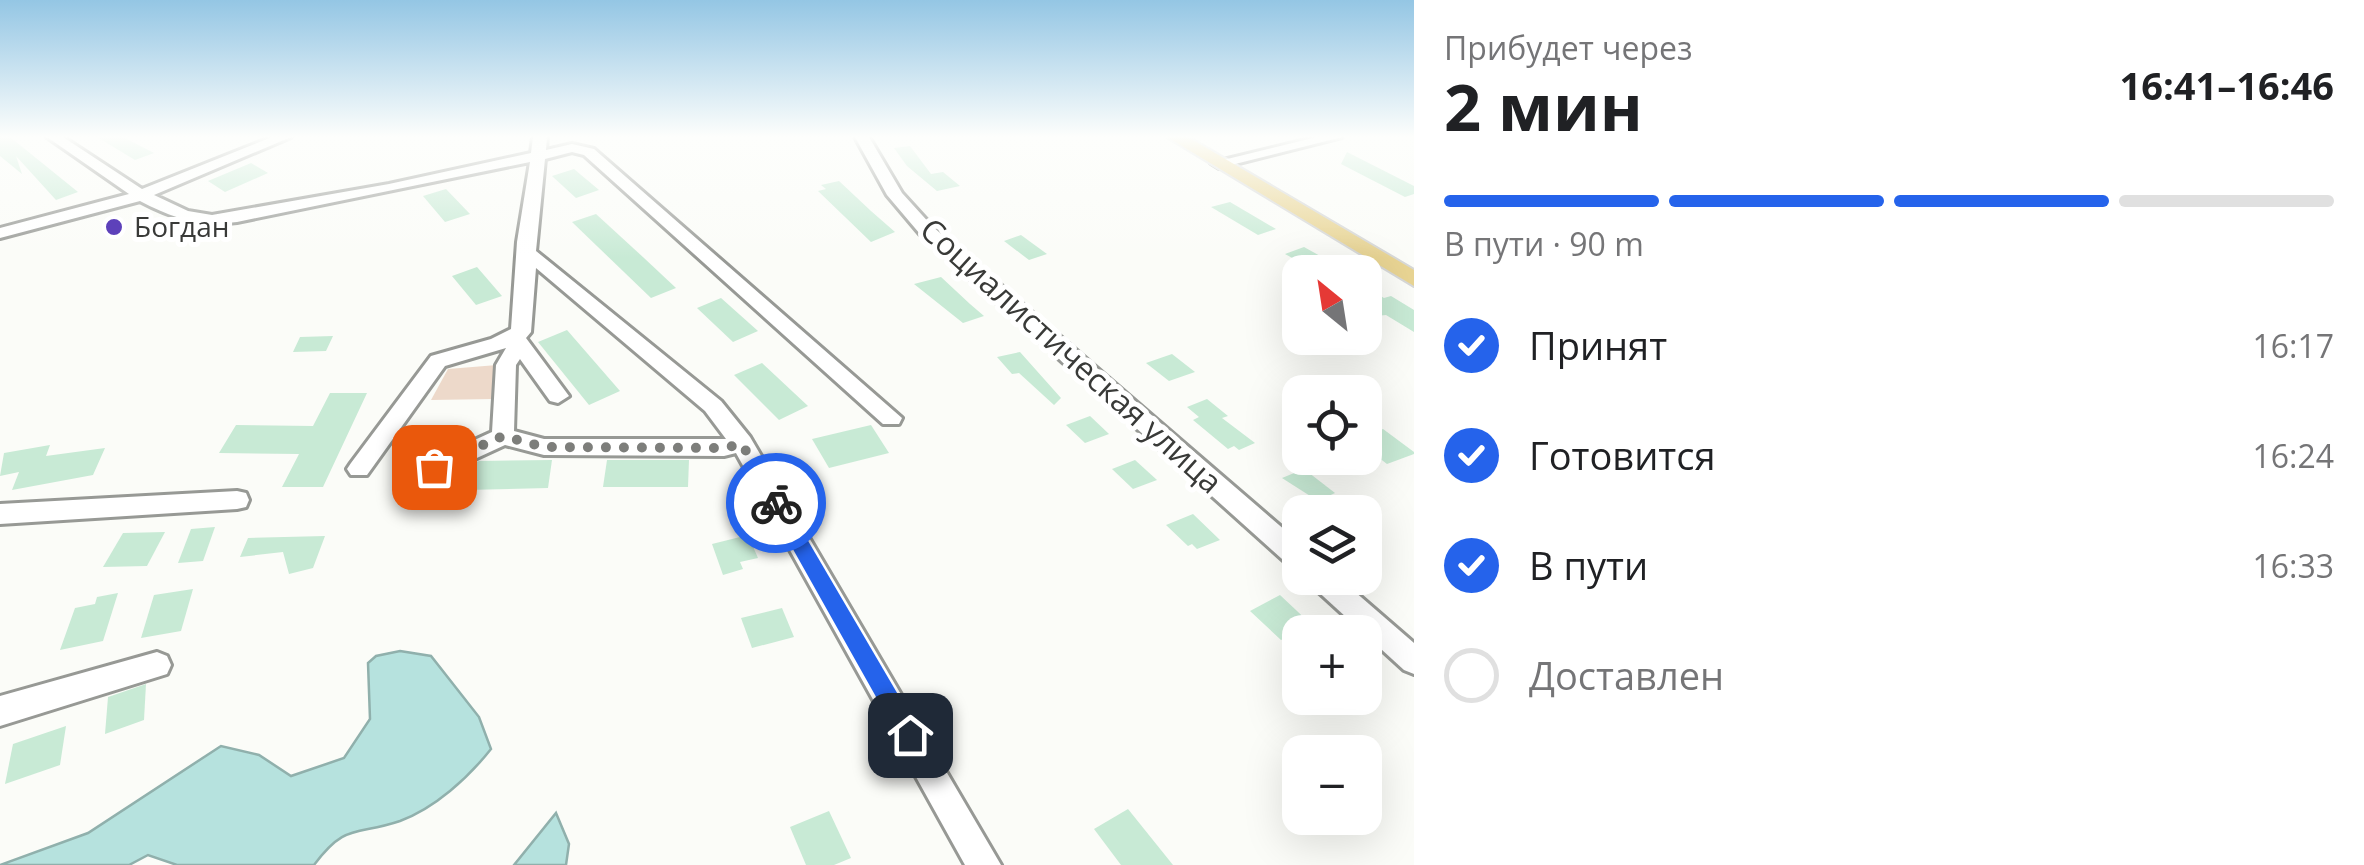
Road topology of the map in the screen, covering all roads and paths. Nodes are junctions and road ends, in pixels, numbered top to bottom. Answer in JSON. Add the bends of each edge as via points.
{"nodes":[{"id":1,"x":119,"y":177,"type":"edge"},
{"id":2,"x":186,"y":177,"type":"edge"},
{"id":3,"x":425,"y":177,"type":"edge"},
{"id":4,"x":535,"y":177,"type":"edge"},
{"id":5,"x":618,"y":177,"type":"edge"},
{"id":6,"x":885,"y":177,"type":"edge"},
{"id":7,"x":1244,"y":177,"type":"edge"},
{"id":8,"x":146,"y":194,"type":"junction"},
{"id":9,"x":0,"y":234,"type":"edge"},
{"id":10,"x":528,"y":253,"type":"junction"},
{"id":11,"x":1414,"y":279,"type":"edge"},
{"id":12,"x":516,"y":340,"type":"junction"},
{"id":13,"x":558,"y":396,"type":"dead end"},
{"id":14,"x":891,"y":418,"type":"dead end"},
{"id":15,"x":503,"y":436,"type":"junction"},
{"id":16,"x":742,"y":444,"type":"junction"},
{"id":17,"x":359,"y":469,"type":"dead end"},
{"id":18,"x":415,"y":483,"type":"dead end"},
{"id":19,"x":237,"y":500,"type":"dead end"},
{"id":20,"x":0,"y":514,"type":"edge"},
{"id":21,"x":1282,"y":543,"type":"edge"},
{"id":22,"x":1340,"y":595,"type":"edge"},
{"id":23,"x":1414,"y":660,"type":"edge"},
{"id":24,"x":158,"y":665,"type":"dead end"},
{"id":25,"x":0,"y":711,"type":"edge"},
{"id":26,"x":984,"y":865,"type":"edge"}],
"edges":[{"from":1,"to":8,"type":"street"},
{"from":2,"to":8,"type":"street"},
{"from":3,"to":8,"type":"street","via":[[364,194],[201,219]]},
{"from":4,"to":10,"type":"street"},
{"from":5,"to":14,"type":"street"},
{"from":6,"to":21,"type":"street","name":"Социалистическая улица","via":[[926,230]]},
{"from":7,"to":11,"type":"main road"},
{"from":8,"to":9,"type":"street"},
{"from":10,"to":12,"type":"street"},
{"from":10,"to":16,"type":"street","via":[[712,406]]},
{"from":12,"to":13,"type":"street"},
{"from":12,"to":15,"type":"street","via":[[506,365]]},
{"from":12,"to":17,"type":"street","via":[[438,361]]},
{"from":15,"to":16,"type":"street","via":[[544,447]]},
{"from":15,"to":18,"type":"street","via":[[417,476]]},
{"from":16,"to":26,"type":"street"},
{"from":19,"to":20,"type":"street"},
{"from":22,"to":23,"type":"street"},
{"from":24,"to":25,"type":"street"}]}
